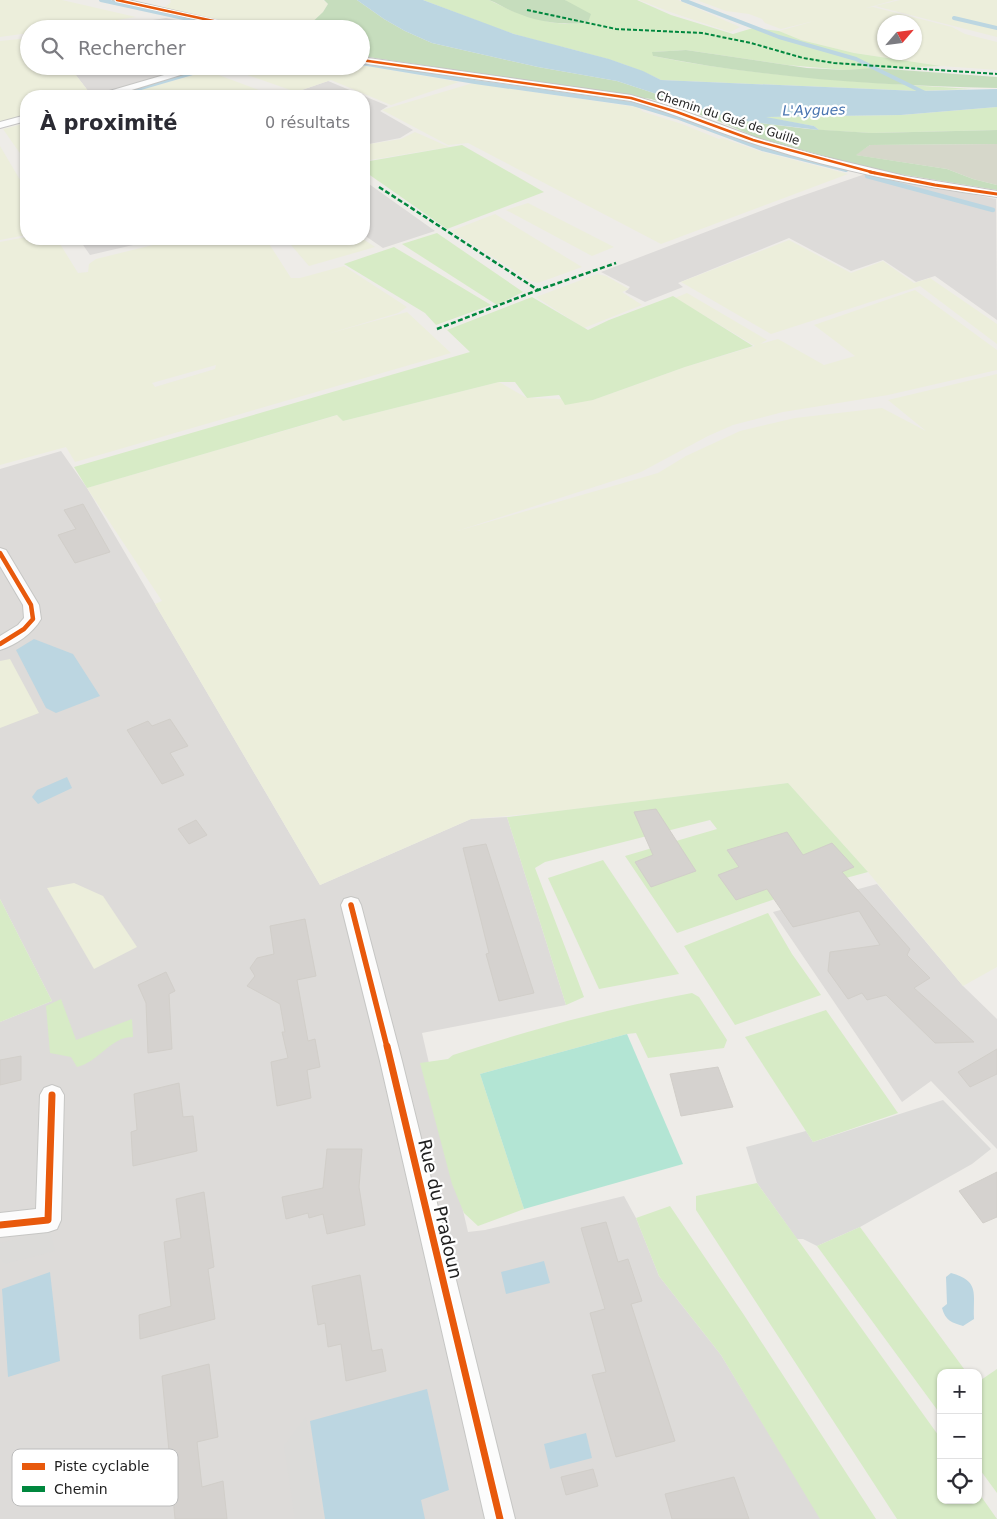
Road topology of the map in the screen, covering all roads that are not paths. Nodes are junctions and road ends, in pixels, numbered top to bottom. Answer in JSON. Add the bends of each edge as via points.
{"nodes":[{"id":1,"x":118,"y":0,"type":"edge"},
{"id":2,"x":209,"y":20,"type":"edge"},
{"id":3,"x":370,"y":61,"type":"edge"},
{"id":4,"x":175,"y":75,"type":"edge"},
{"id":5,"x":123,"y":90,"type":"edge"},
{"id":6,"x":20,"y":120,"type":"edge"},
{"id":7,"x":0,"y":126,"type":"edge"},
{"id":8,"x":997,"y":194,"type":"edge"},
{"id":9,"x":0,"y":553,"type":"edge"},
{"id":10,"x":0,"y":644,"type":"edge"},
{"id":11,"x":351,"y":905,"type":"dead end"},
{"id":12,"x":52,"y":1095,"type":"dead end"},
{"id":13,"x":0,"y":1226,"type":"edge"},
{"id":14,"x":500,"y":1519,"type":"edge"}],
"edges":[{"from":1,"to":2,"type":"street"},
{"from":3,"to":8,"type":"street","name":"Chemin du Gué de Guille","via":[[631,98],[674,110],[753,140],[812,156],[901,178]]},
{"from":4,"to":5,"type":"street"},
{"from":6,"to":7,"type":"street"},
{"from":9,"to":10,"type":"street","via":[[31,605],[33,619],[24,630]]},
{"from":11,"to":14,"type":"street","name":"Rue du Pradoun"},
{"from":12,"to":13,"type":"street","via":[[48,1220]]}]}
